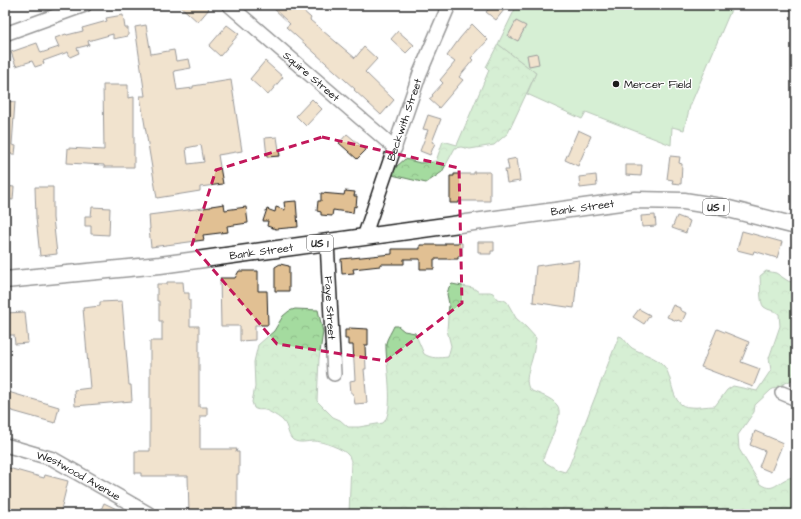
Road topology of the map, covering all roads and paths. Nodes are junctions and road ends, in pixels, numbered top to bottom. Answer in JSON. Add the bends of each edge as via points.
{"nodes":[{"id":1,"x":85,"y":5,"type":"edge"},
{"id":2,"x":229,"y":5,"type":"edge"},
{"id":3,"x":449,"y":5,"type":"edge"},
{"id":4,"x":5,"y":34,"type":"edge"},
{"id":5,"x":395,"y":148,"type":"junction"},
{"id":6,"x":796,"y":226,"type":"edge"},
{"id":7,"x":364,"y":237,"type":"junction"},
{"id":8,"x":327,"y":242,"type":"junction"},
{"id":9,"x":5,"y":280,"type":"edge"},
{"id":10,"x":334,"y":374,"type":"dead end"},
{"id":11,"x":782,"y":393,"type":"dead end"},
{"id":12,"x":796,"y":399,"type":"edge"},
{"id":13,"x":5,"y":445,"type":"edge"},
{"id":14,"x":149,"y":514,"type":"edge"}],
"edges":[{"from":1,"to":4,"type":"street"},
{"from":2,"to":5,"type":"street","name":"Squire Street"},
{"from":3,"to":5,"type":"street","name":"Beckwith Street","via":[[420,74]]},
{"from":5,"to":7,"type":"street","name":"Beckwith Street"},
{"from":6,"to":7,"type":"main road","name":"Bank Street","number":"US 1","via":[[721,207],[684,201],[635,200]]},
{"from":7,"to":8,"type":"main road","name":"Bank Street","number":"US 1"},
{"from":8,"to":9,"type":"main road","name":"Bank Street","number":"US 1","via":[[137,268]]},
{"from":8,"to":10,"type":"street","name":"Faye Street"},
{"from":11,"to":12,"type":"street"},
{"from":13,"to":14,"type":"street","name":"Westwood Avenue","via":[[53,459]]}]}
